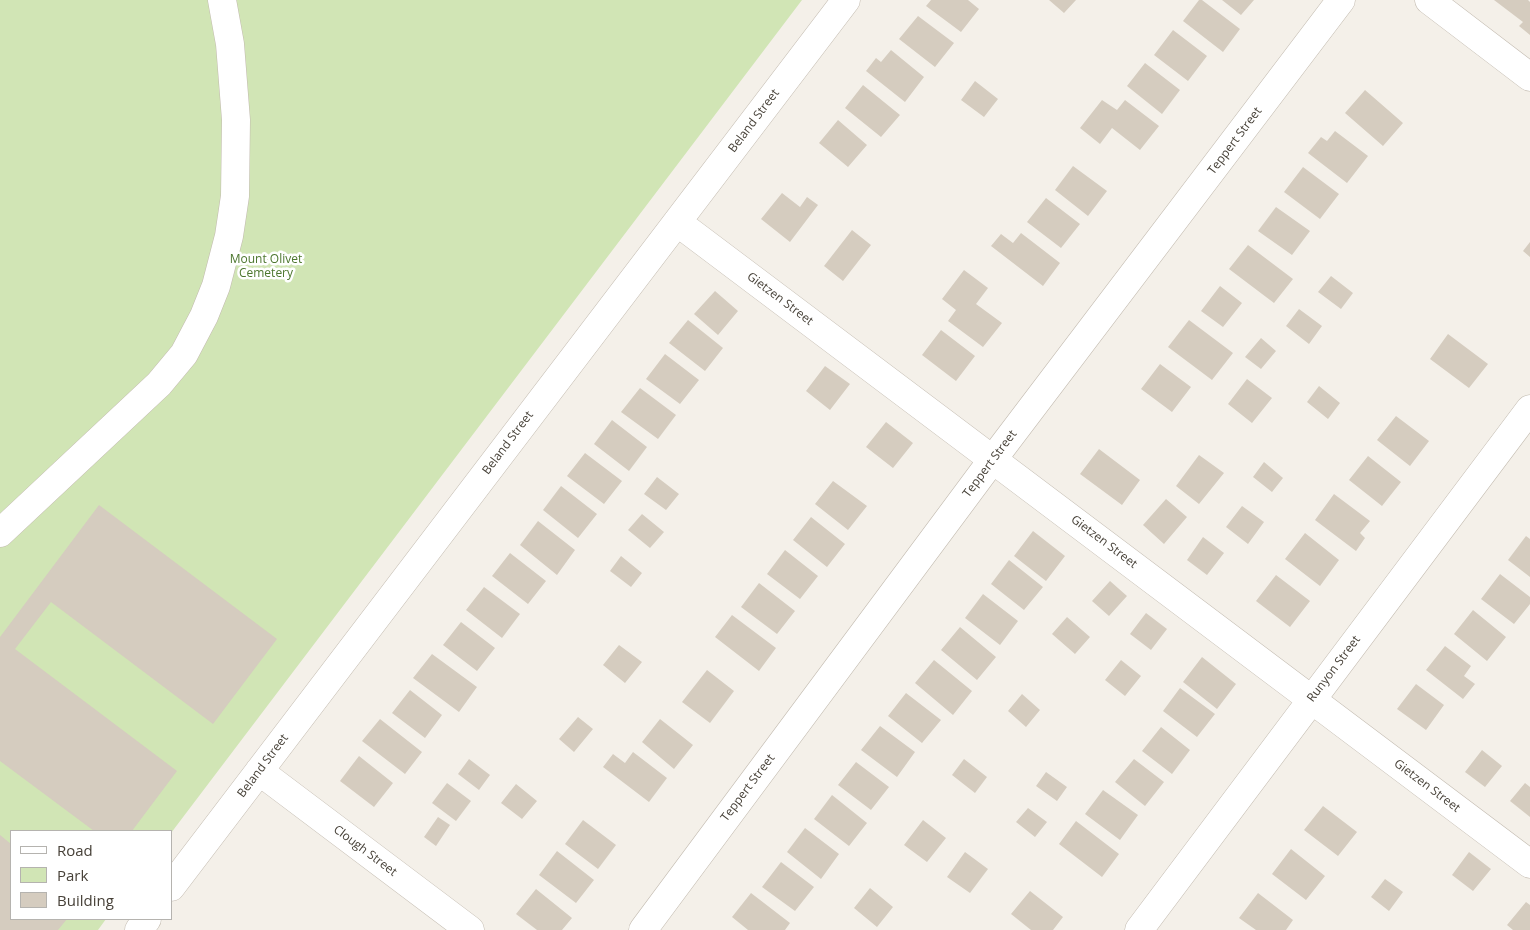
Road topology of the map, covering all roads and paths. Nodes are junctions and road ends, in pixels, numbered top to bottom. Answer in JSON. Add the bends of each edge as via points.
{"nodes":[{"id":1,"x":222,"y":0,"type":"edge"},
{"id":2,"x":846,"y":0,"type":"edge"},
{"id":3,"x":1341,"y":0,"type":"edge"},
{"id":4,"x":1429,"y":0,"type":"edge"},
{"id":5,"x":1530,"y":77,"type":"edge"},
{"id":6,"x":677,"y":222,"type":"junction"},
{"id":7,"x":1530,"y":409,"type":"edge"},
{"id":8,"x":993,"y":459,"type":"junction"},
{"id":9,"x":0,"y":532,"type":"edge"},
{"id":10,"x":1312,"y":698,"type":"junction"},
{"id":11,"x":259,"y":771,"type":"junction"},
{"id":12,"x":1530,"y":864,"type":"edge"},
{"id":13,"x":172,"y":886,"type":"edge"},
{"id":14,"x":470,"y":930,"type":"edge"},
{"id":15,"x":643,"y":930,"type":"edge"},
{"id":16,"x":1139,"y":930,"type":"edge"}],
"edges":[{"from":1,"to":9,"type":"street","via":[[230,44],[236,120],[235,196],[229,236],[216,286],[204,316],[184,354],[159,384]]},
{"from":2,"to":6,"type":"street","name":"Beland Street"},
{"from":3,"to":8,"type":"street","name":"Teppert Street"},
{"from":4,"to":5,"type":"street"},
{"from":6,"to":8,"type":"street","name":"Gietzen Street"},
{"from":6,"to":11,"type":"street","name":"Beland Street"},
{"from":7,"to":10,"type":"street","name":"Runyon Street"},
{"from":8,"to":10,"type":"street","name":"Gietzen Street"},
{"from":8,"to":15,"type":"street","name":"Teppert Street"},
{"from":10,"to":12,"type":"street","name":"Gietzen Street"},
{"from":10,"to":16,"type":"street","name":"Runyon Street"},
{"from":11,"to":13,"type":"street","name":"Beland Street"},
{"from":11,"to":14,"type":"street","name":"Clough Street"}]}
